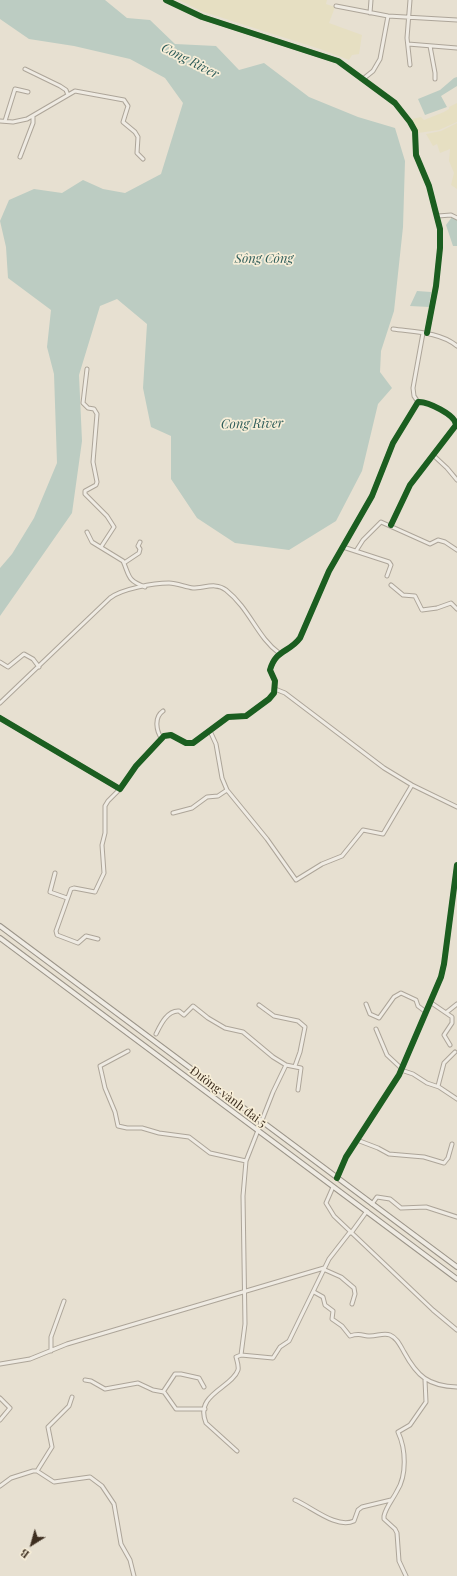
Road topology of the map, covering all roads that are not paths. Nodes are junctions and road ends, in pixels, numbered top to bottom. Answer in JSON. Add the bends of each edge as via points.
{"nodes":[{"id":1,"x":166,"y":0,"type":"edge"},
{"id":2,"x":371,"y":0,"type":"edge"},
{"id":3,"x":410,"y":0,"type":"edge"},
{"id":4,"x":336,"y":6,"type":"dead end"},
{"id":5,"x":370,"y":13,"type":"junction"},
{"id":6,"x":388,"y":16,"type":"junction"},
{"id":7,"x":410,"y":18,"type":"junction"},
{"id":8,"x":457,"y":20,"type":"edge"},
{"id":9,"x":408,"y":44,"type":"junction"},
{"id":10,"x":430,"y":46,"type":"junction"},
{"id":11,"x":457,"y":48,"type":"edge"},
{"id":12,"x":410,"y":65,"type":"dead end"},
{"id":13,"x":25,"y":69,"type":"dead end"},
{"id":14,"x":363,"y":79,"type":"junction"},
{"id":15,"x":435,"y":79,"type":"dead end"},
{"id":16,"x":28,"y":92,"type":"dead end"},
{"id":17,"x":68,"y":95,"type":"junction"},
{"id":18,"x":33,"y":116,"type":"junction"},
{"id":19,"x":0,"y":121,"type":"edge"},
{"id":20,"x":5,"y":121,"type":"junction"},
{"id":21,"x":20,"y":157,"type":"dead end"},
{"id":22,"x":143,"y":159,"type":"dead end"},
{"id":23,"x":438,"y":216,"type":"junction"},
{"id":24,"x":457,"y":218,"type":"edge"},
{"id":25,"x":393,"y":329,"type":"dead end"},
{"id":26,"x":425,"y":333,"type":"junction"},
{"id":27,"x":457,"y":346,"type":"edge"},
{"id":28,"x":87,"y":369,"type":"dead end"},
{"id":29,"x":418,"y":402,"type":"junction"},
{"id":30,"x":433,"y":455,"type":"junction"},
{"id":31,"x":457,"y":480,"type":"edge"},
{"id":32,"x":392,"y":525,"type":"junction"},
{"id":33,"x":87,"y":532,"type":"dead end"},
{"id":34,"x":140,"y":542,"type":"dead end"},
{"id":35,"x":343,"y":546,"type":"junction"},
{"id":36,"x":101,"y":547,"type":"junction"},
{"id":37,"x":457,"y":550,"type":"edge"},
{"id":38,"x":356,"y":551,"type":"junction"},
{"id":39,"x":124,"y":563,"type":"junction"},
{"id":40,"x":387,"y":576,"type":"dead end"},
{"id":41,"x":391,"y":585,"type":"dead end"},
{"id":42,"x":145,"y":587,"type":"junction"},
{"id":43,"x":457,"y":609,"type":"edge"},
{"id":44,"x":279,"y":653,"type":"junction"},
{"id":45,"x":0,"y":662,"type":"edge"},
{"id":46,"x":39,"y":667,"type":"junction"},
{"id":47,"x":276,"y":688,"type":"junction"},
{"id":48,"x":0,"y":703,"type":"edge"},
{"id":49,"x":163,"y":711,"type":"dead end"},
{"id":50,"x":0,"y":718,"type":"edge"},
{"id":51,"x":210,"y":731,"type":"junction"},
{"id":52,"x":162,"y":739,"type":"junction"},
{"id":53,"x":412,"y":785,"type":"junction"},
{"id":54,"x":120,"y":789,"type":"junction"},
{"id":55,"x":227,"y":790,"type":"junction"},
{"id":56,"x":457,"y":807,"type":"edge"},
{"id":57,"x":173,"y":813,"type":"dead end"},
{"id":58,"x":457,"y":865,"type":"edge"},
{"id":59,"x":55,"y":873,"type":"dead end"},
{"id":60,"x":67,"y":898,"type":"junction"},
{"id":61,"x":0,"y":926,"type":"edge"},
{"id":62,"x":0,"y":938,"type":"edge"},
{"id":63,"x":98,"y":939,"type":"dead end"},
{"id":64,"x":430,"y":1002,"type":"junction"},
{"id":65,"x":366,"y":1004,"type":"dead end"},
{"id":66,"x":457,"y":1004,"type":"edge"},
{"id":67,"x":259,"y":1005,"type":"dead end"},
{"id":68,"x":426,"y":1012,"type":"junction"},
{"id":69,"x":447,"y":1012,"type":"junction"},
{"id":70,"x":376,"y":1029,"type":"dead end"},
{"id":71,"x":142,"y":1032,"type":"junction"},
{"id":72,"x":156,"y":1034,"type":"dead end"},
{"id":73,"x":137,"y":1039,"type":"junction"},
{"id":74,"x":450,"y":1045,"type":"dead end"},
{"id":75,"x":128,"y":1051,"type":"dead end"},
{"id":76,"x":455,"y":1052,"type":"dead end"},
{"id":77,"x":286,"y":1065,"type":"junction"},
{"id":78,"x":294,"y":1066,"type":"junction"},
{"id":79,"x":401,"y":1069,"type":"junction"},
{"id":80,"x":438,"y":1086,"type":"junction"},
{"id":81,"x":298,"y":1090,"type":"dead end"},
{"id":82,"x":457,"y":1099,"type":"edge"},
{"id":83,"x":261,"y":1122,"type":"junction"},
{"id":84,"x":257,"y":1131,"type":"junction"},
{"id":85,"x":357,"y":1140,"type":"junction"},
{"id":86,"x":452,"y":1144,"type":"dead end"},
{"id":87,"x":246,"y":1161,"type":"junction"},
{"id":88,"x":337,"y":1178,"type":"junction"},
{"id":89,"x":333,"y":1187,"type":"junction"},
{"id":90,"x":372,"y":1204,"type":"junction"},
{"id":91,"x":366,"y":1211,"type":"junction"},
{"id":92,"x":457,"y":1217,"type":"edge"},
{"id":93,"x":350,"y":1233,"type":"junction"},
{"id":94,"x":457,"y":1266,"type":"edge"},
{"id":95,"x":324,"y":1269,"type":"junction"},
{"id":96,"x":457,"y":1278,"type":"edge"},
{"id":97,"x":246,"y":1291,"type":"junction"},
{"id":98,"x":314,"y":1292,"type":"junction"},
{"id":99,"x":64,"y":1301,"type":"dead end"},
{"id":100,"x":352,"y":1304,"type":"dead end"},
{"id":101,"x":457,"y":1330,"type":"edge"},
{"id":102,"x":51,"y":1351,"type":"junction"},
{"id":103,"x":241,"y":1356,"type":"junction"},
{"id":104,"x":0,"y":1364,"type":"edge"},
{"id":105,"x":85,"y":1380,"type":"dead end"},
{"id":106,"x":425,"y":1380,"type":"junction"},
{"id":107,"x":204,"y":1387,"type":"dead end"},
{"id":108,"x":457,"y":1387,"type":"edge"},
{"id":109,"x":163,"y":1392,"type":"junction"},
{"id":110,"x":72,"y":1397,"type":"dead end"},
{"id":111,"x":0,"y":1398,"type":"edge"},
{"id":112,"x":205,"y":1409,"type":"junction"},
{"id":113,"x":0,"y":1420,"type":"edge"},
{"id":114,"x":237,"y":1451,"type":"dead end"},
{"id":115,"x":36,"y":1471,"type":"junction"},
{"id":116,"x":0,"y":1486,"type":"edge"},
{"id":117,"x":295,"y":1500,"type":"dead end"},
{"id":118,"x":391,"y":1500,"type":"junction"},
{"id":119,"x":134,"y":1576,"type":"edge"},
{"id":120,"x":406,"y":1576,"type":"edge"}],
"edges":[{"from":1,"to":14,"type":"street","via":[[202,17],[338,61]]},
{"from":2,"to":5,"type":"street"},
{"from":3,"to":7,"type":"street"},
{"from":4,"to":5,"type":"street"},
{"from":5,"to":6,"type":"street"},
{"from":6,"to":7,"type":"street"},
{"from":6,"to":14,"type":"street","via":[[380,59],[373,71]]},
{"from":7,"to":8,"type":"street"},
{"from":7,"to":9,"type":"street"},
{"from":9,"to":10,"type":"street"},
{"from":9,"to":12,"type":"street"},
{"from":10,"to":11,"type":"street"},
{"from":10,"to":15,"type":"street"},
{"from":13,"to":17,"type":"street","via":[[60,86]]},
{"from":14,"to":23,"type":"street","via":[[395,103],[413,126],[416,135],[416,155]]},
{"from":16,"to":20,"type":"street","via":[[15,89]]},
{"from":17,"to":18,"type":"street"},
{"from":17,"to":22,"type":"street","via":[[79,91],[127,102],[123,122],[138,137],[137,152]]},
{"from":18,"to":20,"type":"street","via":[[19,121]]},
{"from":18,"to":21,"type":"street","via":[[33,123]]},
{"from":19,"to":20,"type":"street"},
{"from":23,"to":24,"type":"street","via":[[451,215]]},
{"from":23,"to":26,"type":"street","via":[[440,248],[436,286]]},
{"from":25,"to":26,"type":"street"},
{"from":26,"to":27,"type":"street","via":[[449,340]]},
{"from":26,"to":29,"type":"street","via":[[413,388]]},
{"from":28,"to":36,"type":"street","via":[[83,403],[94,409],[97,414],[93,462],[97,482],[85,491],[85,494],[114,527]]},
{"from":29,"to":30,"type":"street","via":[[427,402],[456,421],[455,428]]},
{"from":29,"to":35,"type":"street","via":[[393,443],[372,496]]},
{"from":30,"to":31,"type":"street"},
{"from":30,"to":32,"type":"street","via":[[409,487]]},
{"from":32,"to":37,"type":"street","via":[[430,544],[438,540]]},
{"from":32,"to":38,"type":"street","via":[[379,522]]},
{"from":33,"to":36,"type":"street","via":[[92,542]]},
{"from":34,"to":39,"type":"street","via":[[139,553]]},
{"from":35,"to":38,"type":"street"},
{"from":35,"to":44,"type":"street","via":[[300,638],[293,646]]},
{"from":36,"to":39,"type":"street"},
{"from":38,"to":40,"type":"street","via":[[389,562],[391,565]]},
{"from":39,"to":42,"type":"street","via":[[129,578]]},
{"from":41,"to":43,"type":"street","via":[[403,595],[415,596],[422,610],[451,603]]},
{"from":42,"to":44,"type":"street","via":[[171,583],[195,588],[222,587],[244,607],[267,643]]},
{"from":42,"to":46,"type":"street","via":[[120,592],[110,598]]},
{"from":44,"to":47,"type":"street","via":[[270,670]]},
{"from":45,"to":46,"type":"street","via":[[8,667],[24,654],[33,659]]},
{"from":46,"to":48,"type":"street"},
{"from":47,"to":51,"type":"street","via":[[269,699],[246,716],[228,718]]},
{"from":47,"to":53,"type":"street","via":[[384,768]]},
{"from":49,"to":52,"type":"street","via":[[157,722],[158,734]]},
{"from":50,"to":54,"type":"street"},
{"from":51,"to":52,"type":"street","via":[[193,743],[186,743],[171,734]]},
{"from":51,"to":55,"type":"street","via":[[216,744],[222,778]]},
{"from":52,"to":54,"type":"street","via":[[136,766]]},
{"from":53,"to":55,"type":"street","via":[[383,834],[363,830],[342,856],[322,864],[296,880]]},
{"from":53,"to":56,"type":"street"},
{"from":54,"to":60,"type":"street","via":[[105,806],[102,845],[104,873],[96,891],[93,893],[72,888]]},
{"from":55,"to":57,"type":"street","via":[[218,796],[208,797],[192,808]]},
{"from":58,"to":64,"type":"street","via":[[444,964]]},
{"from":59,"to":60,"type":"street","via":[[50,892]]},
{"from":60,"to":63,"type":"street","via":[[56,933],[78,942],[86,936]]},
{"from":61,"to":71,"type":"main road","name":"Đường vành đai 5"},
{"from":62,"to":73,"type":"main road","name":"Đường vành đai 5"},
{"from":64,"to":68,"type":"street"},
{"from":64,"to":69,"type":"street"},
{"from":65,"to":68,"type":"street","via":[[368,1011],[379,1018],[394,997],[401,994],[416,1000],[418,1006]]},
{"from":66,"to":69,"type":"street"},
{"from":67,"to":78,"type":"street","via":[[274,1016],[298,1021],[305,1027]]},
{"from":68,"to":79,"type":"street"},
{"from":69,"to":74,"type":"street","via":[[453,1020],[444,1035]]},
{"from":70,"to":79,"type":"street","via":[[387,1055]]},
{"from":71,"to":73,"type":"main road"},
{"from":71,"to":83,"type":"main road","name":"Đường vành đai 5"},
{"from":72,"to":77,"type":"street","via":[[162,1022],[173,1012],[179,1011],[184,1014],[193,1006],[225,1028],[243,1032]]},
{"from":73,"to":84,"type":"main road","name":"Đường vành đai 5"},
{"from":75,"to":87,"type":"street","via":[[100,1066],[105,1088],[116,1112],[118,1126],[142,1128],[189,1138],[210,1153]]},
{"from":76,"to":80,"type":"street","via":[[444,1063]]},
{"from":77,"to":78,"type":"street"},
{"from":77,"to":83,"type":"street"},
{"from":78,"to":81,"type":"street","via":[[300,1067],[302,1071]]},
{"from":79,"to":80,"type":"street"},
{"from":79,"to":85,"type":"street"},
{"from":80,"to":82,"type":"street"},
{"from":83,"to":84,"type":"street"},
{"from":83,"to":88,"type":"main road","name":"Đường vành đai 5"},
{"from":84,"to":87,"type":"street"},
{"from":84,"to":89,"type":"main road","name":"Đường vành đai 5"},
{"from":85,"to":86,"type":"street","via":[[389,1154],[424,1157],[444,1163]]},
{"from":85,"to":88,"type":"street"},
{"from":87,"to":97,"type":"street","via":[[243,1196]]},
{"from":88,"to":90,"type":"main road","name":"Đường vành đai 5"},
{"from":89,"to":91,"type":"main road","name":"Đường vành đai 5"},
{"from":89,"to":93,"type":"street","via":[[327,1200],[328,1207]]},
{"from":90,"to":92,"type":"street","via":[[377,1197],[387,1198],[401,1208],[426,1207]]},
{"from":90,"to":94,"type":"main road","name":"Đường vành đai 5"},
{"from":91,"to":93,"type":"street"},
{"from":91,"to":96,"type":"main road","name":"Đường vành đai 5"},
{"from":93,"to":95,"type":"street","via":[[335,1250]]},
{"from":93,"to":101,"type":"street"},
{"from":95,"to":97,"type":"street"},
{"from":95,"to":98,"type":"street"},
{"from":95,"to":100,"type":"street","via":[[341,1277],[354,1288]]},
{"from":97,"to":102,"type":"street"},
{"from":97,"to":103,"type":"street"},
{"from":98,"to":103,"type":"street","via":[[290,1339],[273,1358]]},
{"from":98,"to":106,"type":"street","via":[[323,1297],[324,1305],[333,1311],[332,1319],[350,1336],[360,1333],[369,1336],[387,1334],[394,1338],[415,1372]]},
{"from":99,"to":102,"type":"street","via":[[51,1337]]},
{"from":102,"to":104,"type":"street","via":[[30,1359]]},
{"from":103,"to":112,"type":"street","via":[[236,1357],[236,1373],[209,1398]]},
{"from":105,"to":109,"type":"street","via":[[105,1389],[138,1383]]},
{"from":106,"to":108,"type":"street"},
{"from":106,"to":118,"type":"street","via":[[426,1402],[410,1425],[398,1432],[404,1445],[404,1468],[399,1489]]},
{"from":107,"to":109,"type":"street","via":[[199,1378],[175,1374]]},
{"from":109,"to":112,"type":"street","via":[[176,1409]]},
{"from":110,"to":115,"type":"street","via":[[69,1406],[48,1427],[52,1447]]},
{"from":111,"to":113,"type":"street","via":[[10,1408]]},
{"from":112,"to":114,"type":"street","via":[[206,1423]]},
{"from":115,"to":116,"type":"street","via":[[10,1478]]},
{"from":115,"to":119,"type":"street","via":[[54,1482],[87,1476],[102,1486],[114,1504],[121,1544],[130,1560]]},
{"from":117,"to":118,"type":"street","via":[[330,1520],[345,1523],[354,1521],[362,1507]]},
{"from":118,"to":120,"type":"street","via":[[384,1519],[397,1533],[399,1561]]}]}
